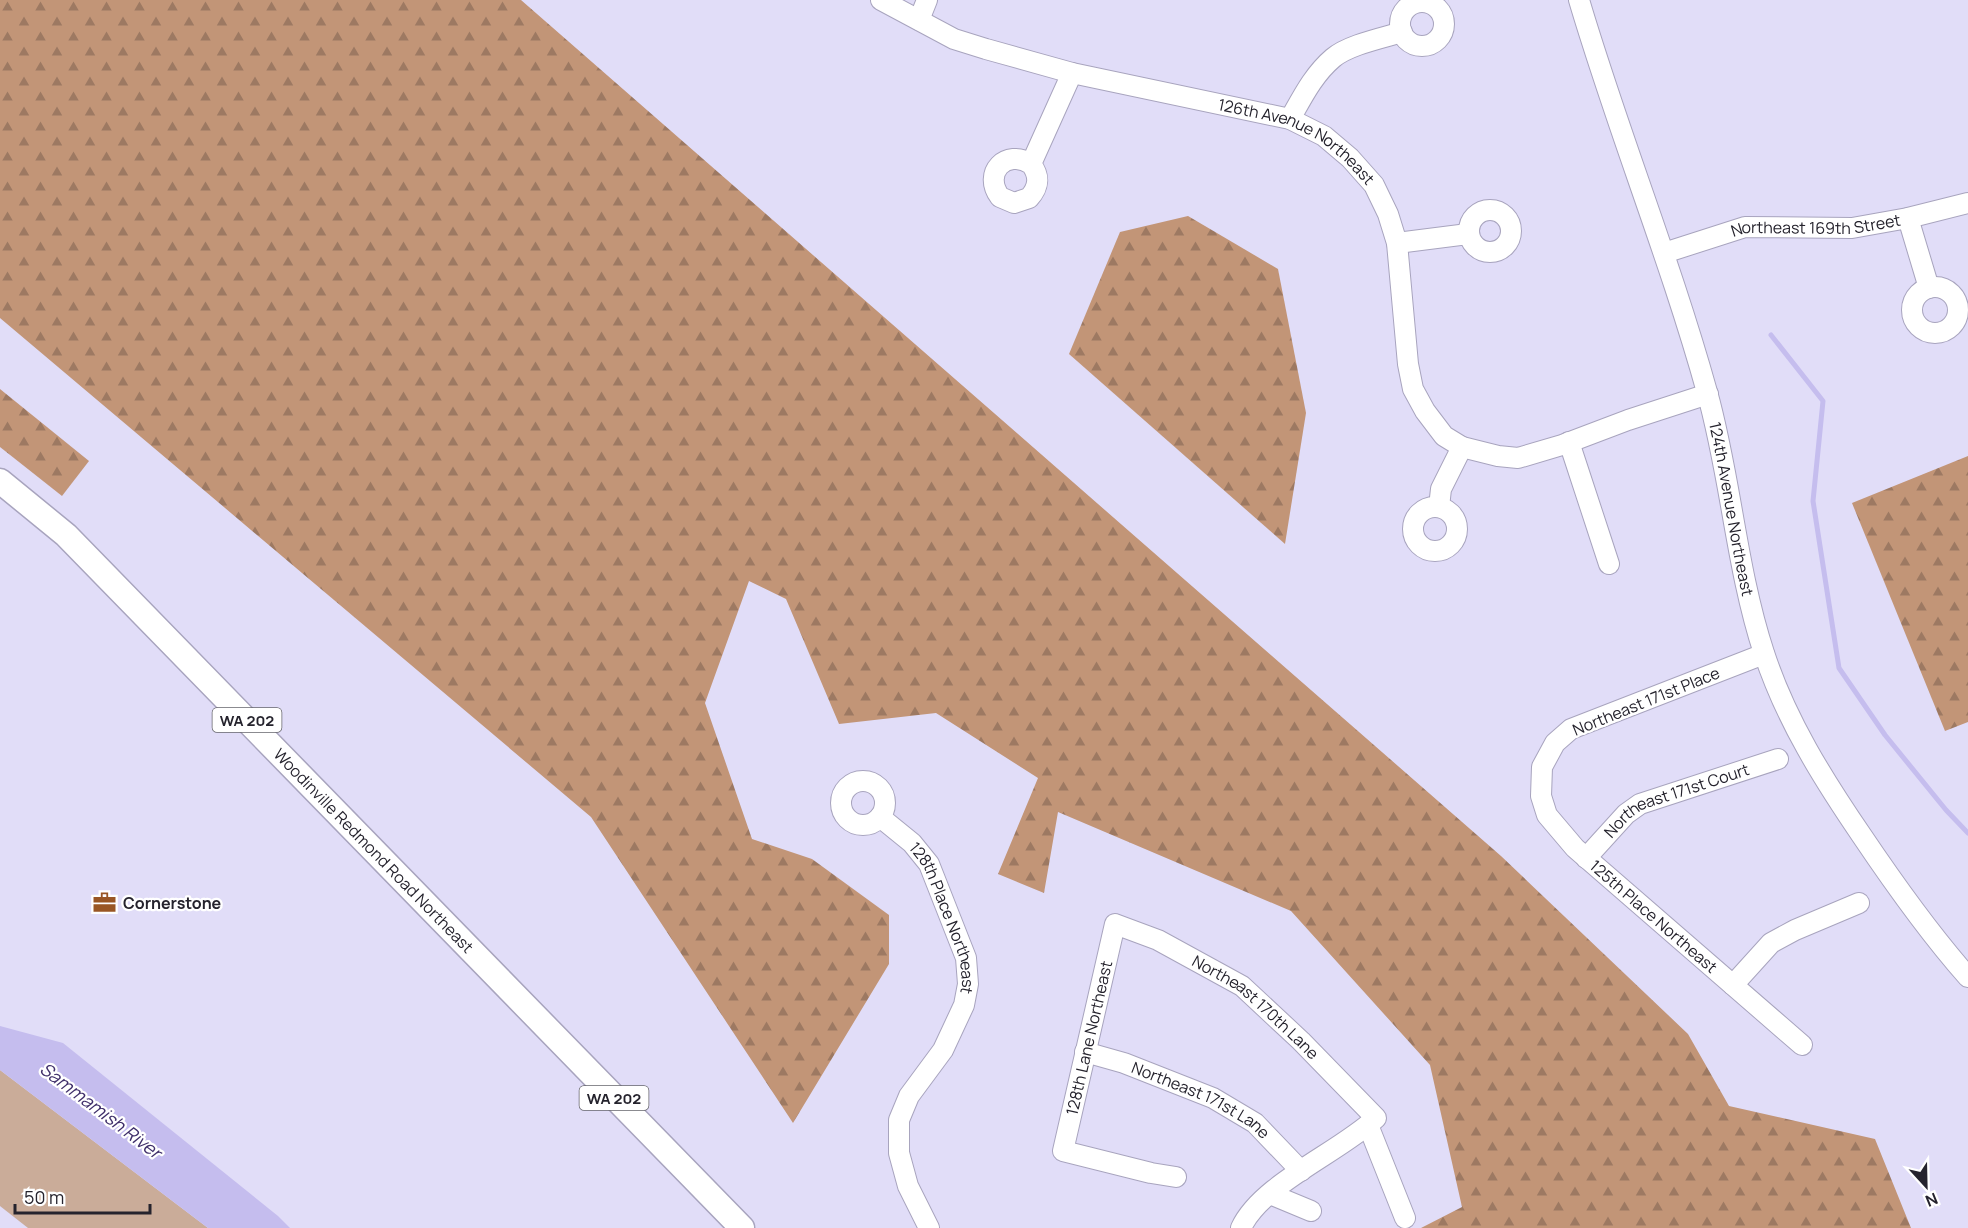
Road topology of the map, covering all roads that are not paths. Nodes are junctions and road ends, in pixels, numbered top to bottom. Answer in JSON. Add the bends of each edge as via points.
{"nodes":[{"id":1,"x":881,"y":0,"type":"edge"},
{"id":2,"x":927,"y":0,"type":"edge"},
{"id":3,"x":1579,"y":0,"type":"edge"},
{"id":4,"x":919,"y":20,"type":"junction"},
{"id":5,"x":1402,"y":32,"type":"dead end"},
{"id":6,"x":1072,"y":73,"type":"junction"},
{"id":7,"x":1290,"y":119,"type":"junction"},
{"id":8,"x":1031,"y":164,"type":"dead end"},
{"id":9,"x":1968,"y":203,"type":"edge"},
{"id":10,"x":1908,"y":219,"type":"junction"},
{"id":11,"x":1468,"y":234,"type":"dead end"},
{"id":12,"x":1398,"y":243,"type":"junction"},
{"id":13,"x":1664,"y":253,"type":"junction"},
{"id":14,"x":1929,"y":288,"type":"dead end"},
{"id":15,"x":1708,"y":394,"type":"junction"},
{"id":16,"x":1569,"y":442,"type":"junction"},
{"id":17,"x":1462,"y":447,"type":"junction"},
{"id":18,"x":0,"y":481,"type":"edge"},
{"id":19,"x":1438,"y":507,"type":"dead end"},
{"id":20,"x":1609,"y":564,"type":"dead end"},
{"id":21,"x":1764,"y":654,"type":"junction"},
{"id":22,"x":1778,"y":759,"type":"dead end"},
{"id":23,"x":1542,"y":767,"type":"joint"},
{"id":24,"x":880,"y":817,"type":"dead end"},
{"id":25,"x":1586,"y":858,"type":"junction"},
{"id":26,"x":1859,"y":903,"type":"dead end"},
{"id":27,"x":1115,"y":924,"type":"joint"},
{"id":28,"x":1968,"y":977,"type":"edge"},
{"id":29,"x":1733,"y":986,"type":"junction"},
{"id":30,"x":1802,"y":1045,"type":"dead end"},
{"id":31,"x":1085,"y":1052,"type":"junction"},
{"id":32,"x":1372,"y":1122,"type":"junction"},
{"id":33,"x":1301,"y":1171,"type":"junction"},
{"id":34,"x":1176,"y":1177,"type":"dead end"},
{"id":35,"x":1270,"y":1194,"type":"junction"},
{"id":36,"x":1311,"y":1210,"type":"dead end"},
{"id":37,"x":1405,"y":1218,"type":"dead end"},
{"id":38,"x":742,"y":1228,"type":"edge"},
{"id":39,"x":929,"y":1228,"type":"edge"},
{"id":40,"x":1241,"y":1228,"type":"edge"}],
"edges":[{"from":1,"to":4,"type":"street","name":"126th Avenue Northeast"},
{"from":2,"to":4,"type":"street"},
{"from":3,"to":13,"type":"street","name":"124th Avenue Northeast"},
{"from":4,"to":6,"type":"street","name":"126th Avenue Northeast","via":[[954,39]]},
{"from":5,"to":7,"type":"street","via":[[1334,57],[1314,77]]},
{"from":6,"to":7,"type":"street","name":"126th Avenue Northeast"},
{"from":6,"to":8,"type":"street"},
{"from":7,"to":12,"type":"street","name":"126th Avenue Northeast","via":[[1324,136],[1374,185]]},
{"from":9,"to":10,"type":"street","name":"Northeast 169th Street"},
{"from":10,"to":13,"type":"street","name":"Northeast 169th Street","via":[[1852,228],[1745,227]]},
{"from":10,"to":14,"type":"street"},
{"from":11,"to":12,"type":"street"},
{"from":12,"to":17,"type":"street","name":"126th Avenue Northeast","via":[[1413,389],[1444,436]]},
{"from":13,"to":15,"type":"street","name":"124th Avenue Northeast"},
{"from":15,"to":16,"type":"street"},
{"from":15,"to":21,"type":"street","name":"124th Avenue Northeast","via":[[1747,592]]},
{"from":16,"to":17,"type":"street","via":[[1518,458]]},
{"from":16,"to":20,"type":"street"},
{"from":17,"to":19,"type":"street","via":[[1441,489]]},
{"from":18,"to":38,"type":"main road","name":"Woodinville Redmond Road Northeast","number":"WA 202","via":[[66,535]]},
{"from":21,"to":23,"type":"street","name":"Northeast 171st Place","via":[[1571,729],[1555,743]]},
{"from":21,"to":28,"type":"street","name":"124th Avenue Northeast","via":[[1796,729],[1828,786],[1900,894]]},
{"from":22,"to":25,"type":"street","name":"Northeast 171st Court","via":[[1640,804]]},
{"from":23,"to":25,"type":"street","name":"125th Place Northeast","via":[[1541,796],[1547,815]]},
{"from":24,"to":39,"type":"street","name":"128th Place Northeast","via":[[912,843],[929,864],[966,958],[968,984],[964,1005],[944,1050],[909,1096],[899,1120],[899,1153],[908,1186]]},
{"from":25,"to":29,"type":"street","name":"125th Place Northeast"},
{"from":26,"to":29,"type":"street","via":[[1771,943]]},
{"from":27,"to":31,"type":"street","name":"128th Lane Northeast"},
{"from":27,"to":32,"type":"street","name":"Northeast 170th Lane","via":[[1158,940],[1242,986],[1301,1041]]},
{"from":29,"to":30,"type":"street","name":"125th Place Northeast"},
{"from":31,"to":33,"type":"street","name":"Northeast 171st Lane","via":[[1213,1098],[1255,1123]]},
{"from":31,"to":34,"type":"street","name":"128th Lane Northeast","via":[[1063,1151]]},
{"from":32,"to":33,"type":"street"},
{"from":32,"to":37,"type":"street"},
{"from":33,"to":35,"type":"street"},
{"from":35,"to":36,"type":"street"},
{"from":35,"to":40,"type":"street","via":[[1246,1216]]}]}
